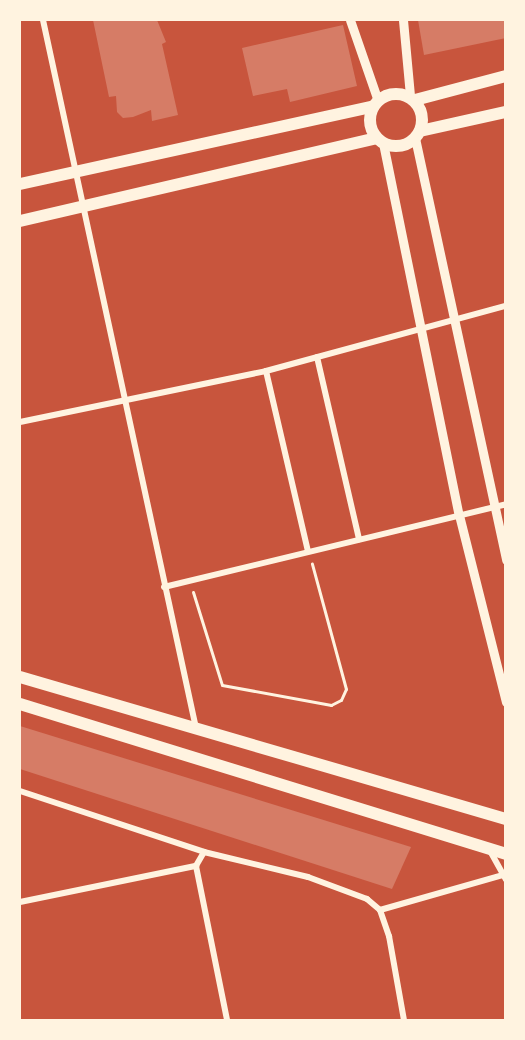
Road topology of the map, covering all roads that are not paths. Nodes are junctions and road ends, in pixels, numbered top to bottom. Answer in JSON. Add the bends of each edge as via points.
{"nodes":[{"id":1,"x":42,"y":20,"type":"edge"},
{"id":2,"x":350,"y":20,"type":"edge"},
{"id":3,"x":403,"y":20,"type":"edge"},
{"id":4,"x":506,"y":76,"type":"edge"},
{"id":5,"x":412,"y":98,"type":"junction"},
{"id":6,"x":376,"y":103,"type":"junction"},
{"id":7,"x":506,"y":112,"type":"edge"},
{"id":8,"x":418,"y":134,"type":"junction"},
{"id":9,"x":379,"y":141,"type":"junction"},
{"id":10,"x":76,"y":171,"type":"junction"},
{"id":11,"x":20,"y":184,"type":"edge"},
{"id":12,"x":84,"y":207,"type":"junction"},
{"id":13,"x":20,"y":221,"type":"edge"},
{"id":14,"x":506,"y":306,"type":"edge"},
{"id":15,"x":454,"y":318,"type":"junction"},
{"id":16,"x":420,"y":329,"type":"junction"},
{"id":17,"x":317,"y":357,"type":"junction"},
{"id":18,"x":267,"y":371,"type":"junction"},
{"id":19,"x":124,"y":400,"type":"junction"},
{"id":20,"x":20,"y":422,"type":"edge"},
{"id":21,"x":506,"y":504,"type":"edge"},
{"id":22,"x":491,"y":507,"type":"junction"},
{"id":23,"x":459,"y":515,"type":"junction"},
{"id":24,"x":359,"y":539,"type":"junction"},
{"id":25,"x":308,"y":551,"type":"junction"},
{"id":26,"x":506,"y":560,"type":"edge"},
{"id":27,"x":164,"y":587,"type":"junction"},
{"id":28,"x":20,"y":677,"type":"edge"},
{"id":29,"x":506,"y":702,"type":"edge"},
{"id":30,"x":20,"y":704,"type":"edge"},
{"id":31,"x":196,"y":728,"type":"junction"},
{"id":32,"x":20,"y":791,"type":"edge"},
{"id":33,"x":506,"y":819,"type":"edge"},
{"id":34,"x":489,"y":849,"type":"junction"},
{"id":35,"x":204,"y":852,"type":"junction"},
{"id":36,"x":506,"y":854,"type":"edge"},
{"id":37,"x":196,"y":867,"type":"junction"},
{"id":38,"x":505,"y":876,"type":"edge"},
{"id":39,"x":20,"y":902,"type":"edge"},
{"id":40,"x":380,"y":910,"type":"junction"},
{"id":41,"x":227,"y":1020,"type":"edge"},
{"id":42,"x":404,"y":1020,"type":"edge"}],
"edges":[{"from":1,"to":10,"type":"street"},
{"from":2,"to":6,"type":"street"},
{"from":3,"to":5,"type":"street"},
{"from":4,"to":5,"type":"main road"},
{"from":5,"to":6,"type":"main road","via":[[394,94]]},
{"from":5,"to":8,"type":"main road","via":[[421,113]]},
{"from":6,"to":9,"type":"main road","via":[[369,122]]},
{"from":6,"to":10,"type":"main road"},
{"from":7,"to":8,"type":"main road"},
{"from":8,"to":9,"type":"main road","via":[[400,147]]},
{"from":8,"to":15,"type":"street"},
{"from":9,"to":12,"type":"main road"},
{"from":9,"to":16,"type":"street"},
{"from":10,"to":11,"type":"main road"},
{"from":10,"to":12,"type":"street"},
{"from":12,"to":13,"type":"main road"},
{"from":12,"to":19,"type":"street"},
{"from":14,"to":15,"type":"street"},
{"from":15,"to":16,"type":"street"},
{"from":15,"to":22,"type":"street"},
{"from":16,"to":17,"type":"street"},
{"from":16,"to":23,"type":"street"},
{"from":17,"to":18,"type":"street"},
{"from":17,"to":24,"type":"street"},
{"from":18,"to":19,"type":"street"},
{"from":18,"to":25,"type":"street"},
{"from":19,"to":20,"type":"street"},
{"from":19,"to":27,"type":"street"},
{"from":21,"to":22,"type":"street"},
{"from":22,"to":23,"type":"street"},
{"from":22,"to":26,"type":"street"},
{"from":23,"to":24,"type":"street"},
{"from":23,"to":29,"type":"street"},
{"from":24,"to":25,"type":"street"},
{"from":25,"to":27,"type":"street"},
{"from":27,"to":31,"type":"street"},
{"from":28,"to":31,"type":"main road"},
{"from":30,"to":34,"type":"main road"},
{"from":31,"to":33,"type":"main road"},
{"from":32,"to":35,"type":"street"},
{"from":34,"to":36,"type":"main road"},
{"from":34,"to":38,"type":"street"},
{"from":35,"to":37,"type":"street"},
{"from":35,"to":40,"type":"street","via":[[308,877],[367,899]]},
{"from":37,"to":39,"type":"street"},
{"from":37,"to":41,"type":"street"},
{"from":38,"to":40,"type":"street"},
{"from":40,"to":42,"type":"street","via":[[389,936]]}]}
